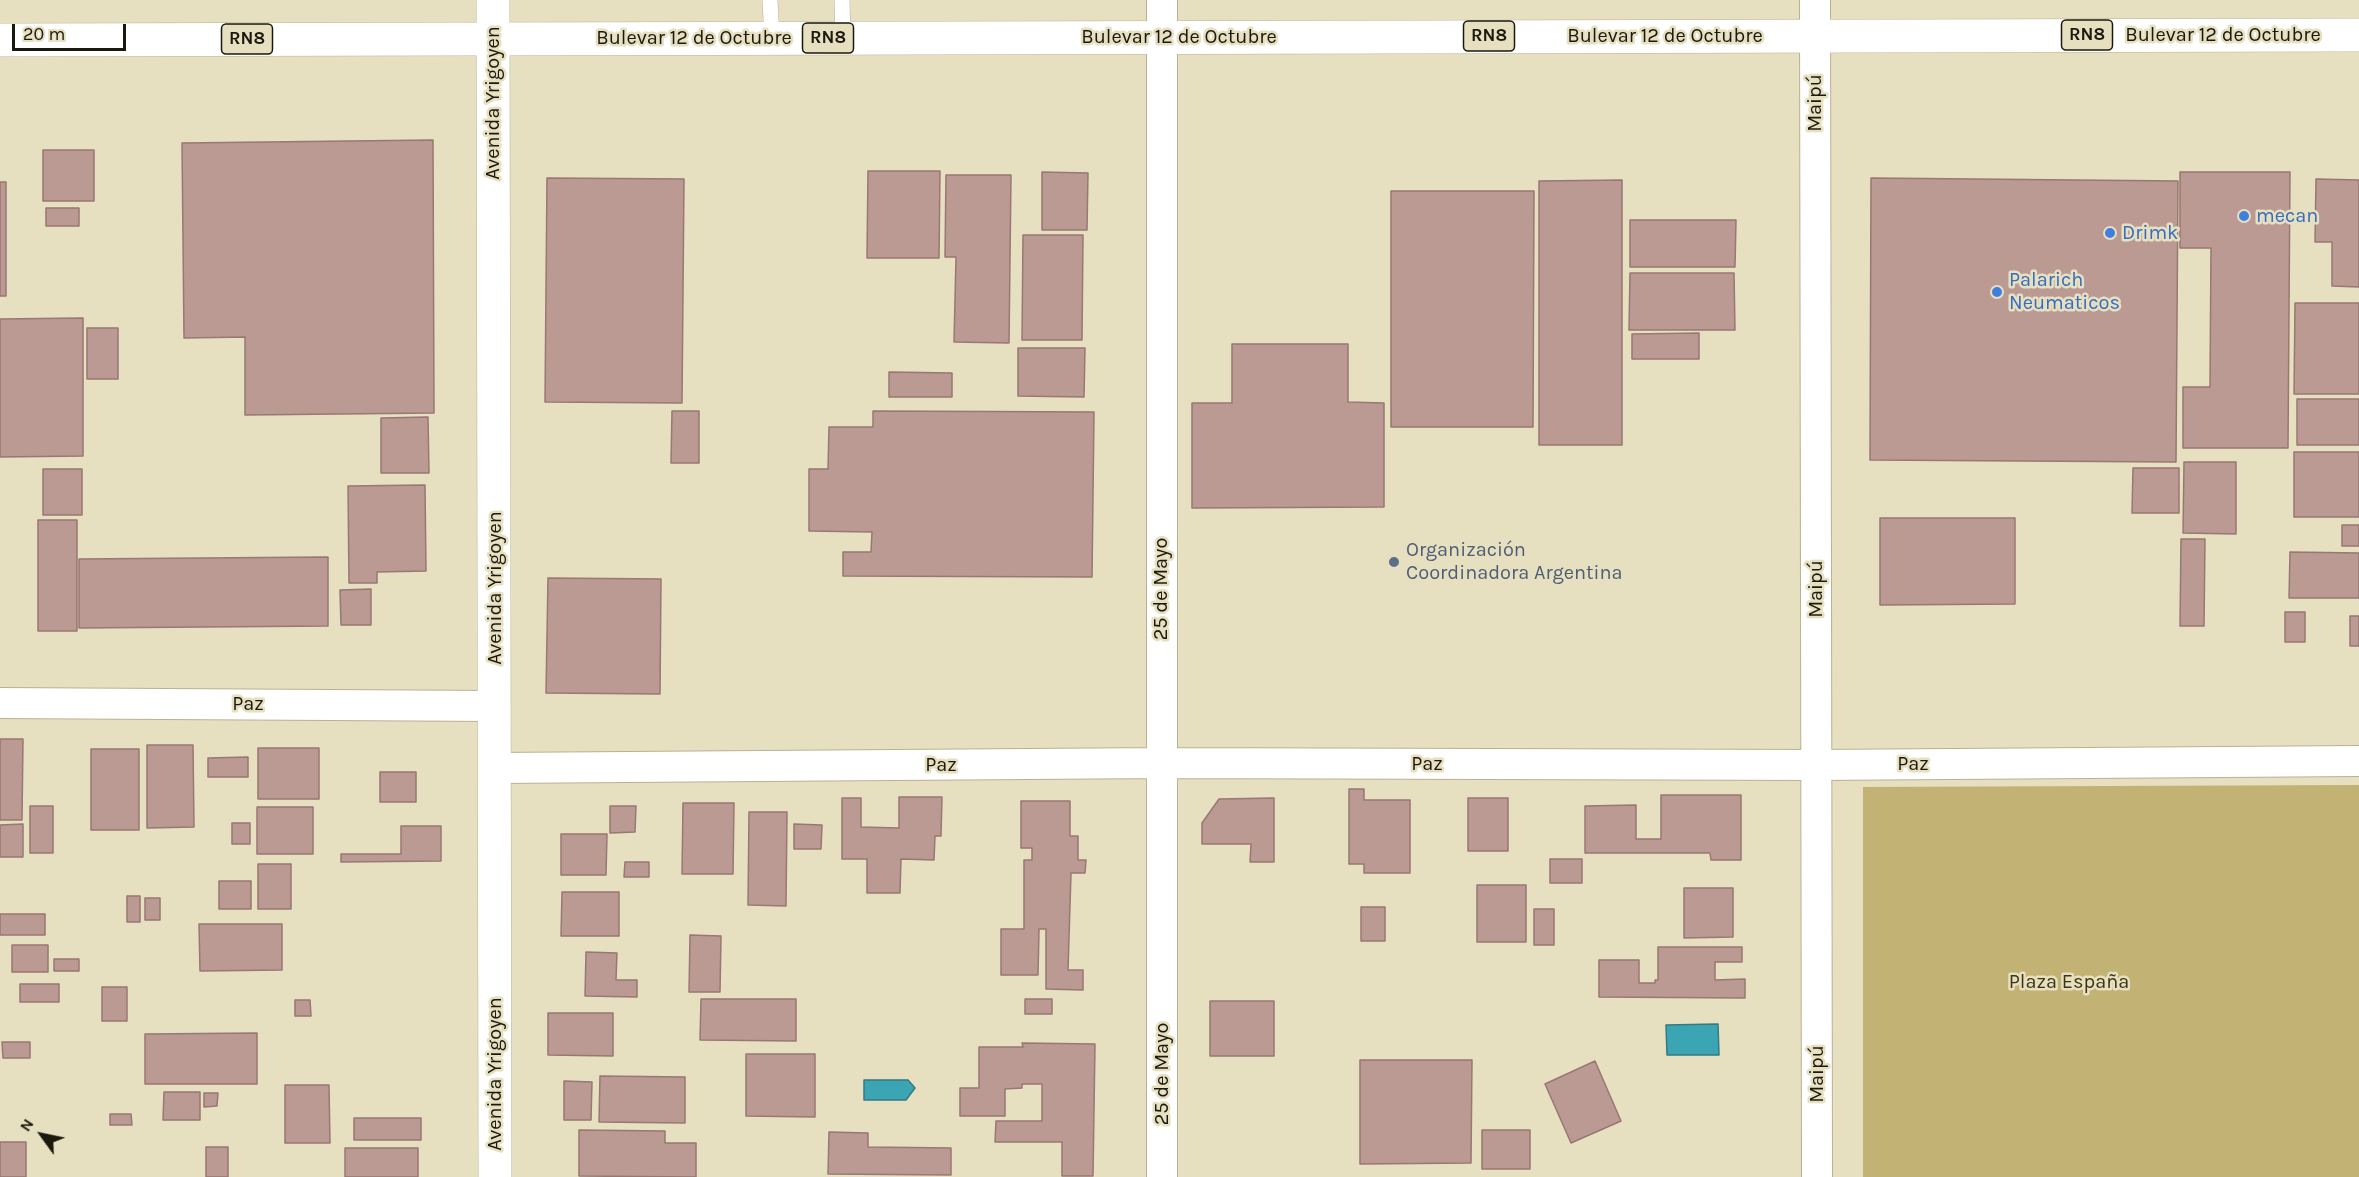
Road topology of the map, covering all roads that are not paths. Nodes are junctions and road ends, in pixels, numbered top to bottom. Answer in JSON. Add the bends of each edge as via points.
{"nodes":[{"id":1,"x":493,"y":0,"type":"edge"},
{"id":2,"x":770,"y":0,"type":"edge"},
{"id":3,"x":842,"y":0,"type":"edge"},
{"id":4,"x":1162,"y":0,"type":"edge"},
{"id":5,"x":1815,"y":0,"type":"edge"},
{"id":6,"x":2359,"y":35,"type":"edge"},
{"id":7,"x":1815,"y":36,"type":"junction"},
{"id":8,"x":1162,"y":37,"type":"junction"},
{"id":9,"x":772,"y":38,"type":"junction"},
{"id":10,"x":843,"y":38,"type":"junction"},
{"id":11,"x":493,"y":39,"type":"junction"},
{"id":12,"x":0,"y":40,"type":"edge"},
{"id":13,"x":0,"y":703,"type":"edge"},
{"id":14,"x":495,"y":706,"type":"junction"},
{"id":15,"x":2359,"y":761,"type":"edge"},
{"id":16,"x":1161,"y":763,"type":"junction"},
{"id":17,"x":1816,"y":765,"type":"junction"},
{"id":18,"x":495,"y":768,"type":"junction"},
{"id":19,"x":495,"y":1177,"type":"edge"},
{"id":20,"x":1162,"y":1177,"type":"edge"},
{"id":21,"x":1817,"y":1177,"type":"edge"}],
"edges":[{"from":1,"to":11,"type":"main road","name":"Avenida Yrigoyen"},
{"from":2,"to":9,"type":"lane"},
{"from":3,"to":10,"type":"lane"},
{"from":4,"to":8,"type":"street","name":"25 de Mayo"},
{"from":5,"to":7,"type":"street","name":"Maipú"},
{"from":6,"to":7,"type":"main road","name":"Bulevar 12 de Octubre","number":"RN8"},
{"from":7,"to":8,"type":"main road","name":"Bulevar 12 de Octubre","number":"RN8"},
{"from":7,"to":17,"type":"street","name":"Maipú"},
{"from":8,"to":10,"type":"main road","name":"Bulevar 12 de Octubre","number":"RN8"},
{"from":8,"to":16,"type":"street","name":"25 de Mayo"},
{"from":9,"to":10,"type":"main road","name":"Bulevar 12 de Octubre","number":"RN8"},
{"from":9,"to":11,"type":"main road","name":"Bulevar 12 de Octubre","number":"RN8"},
{"from":11,"to":12,"type":"main road","name":"Bulevar 12 de Octubre","number":"RN8"},
{"from":11,"to":14,"type":"main road","name":"Avenida Yrigoyen"},
{"from":13,"to":14,"type":"street","name":"Paz"},
{"from":14,"to":18,"type":"main road","name":"Avenida Yrigoyen"},
{"from":15,"to":17,"type":"street","name":"Paz"},
{"from":16,"to":17,"type":"street","name":"Paz"},
{"from":16,"to":18,"type":"street","name":"Paz"},
{"from":16,"to":20,"type":"street","name":"25 de Mayo"},
{"from":17,"to":21,"type":"street","name":"Maipú"},
{"from":18,"to":19,"type":"main road","name":"Avenida Yrigoyen"}]}
